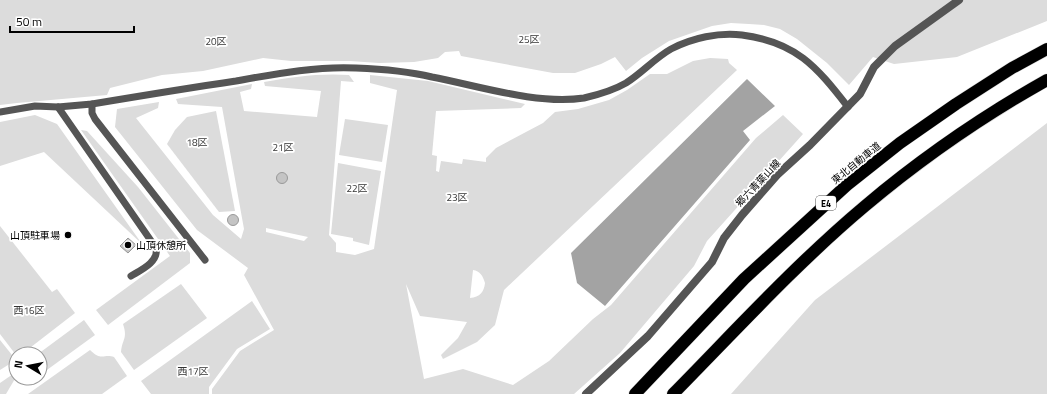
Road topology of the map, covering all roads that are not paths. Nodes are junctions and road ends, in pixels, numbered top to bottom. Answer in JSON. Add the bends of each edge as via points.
{"nodes":[{"id":1,"x":960,"y":0,"type":"edge"},
{"id":2,"x":1047,"y":49,"type":"edge"},
{"id":3,"x":1047,"y":80,"type":"edge"},
{"id":4,"x":92,"y":104,"type":"junction"},
{"id":5,"x":58,"y":107,"type":"junction"},
{"id":6,"x":848,"y":107,"type":"junction"},
{"id":7,"x":0,"y":112,"type":"edge"},
{"id":8,"x":205,"y":260,"type":"dead end"},
{"id":9,"x":131,"y":276,"type":"dead end"},
{"id":10,"x":586,"y":394,"type":"edge"},
{"id":11,"x":635,"y":394,"type":"edge"},
{"id":12,"x":673,"y":394,"type":"edge"}],
"edges":[{"from":1,"to":6,"type":"street","name":"郷六青葉山線","via":[[895,46],[874,67],[860,94]]},
{"from":2,"to":11,"type":"highway","name":"東北自動車道","number":"E4","via":[[956,104],[900,143],[847,185],[744,279]]},
{"from":3,"to":12,"type":"highway","via":[[965,131],[916,165],[865,206],[812,253]]},
{"from":4,"to":5,"type":"lane"},
{"from":4,"to":6,"type":"lane","via":[[299,70],[353,68],[430,76],[528,97],[567,100],[605,92],[626,83],[670,50],[690,41],[740,34],[778,43],[809,61]]},
{"from":4,"to":8,"type":"lane","via":[[95,119]]},
{"from":5,"to":7,"type":"lane","via":[[35,106]]},
{"from":5,"to":9,"type":"lane","via":[[156,248],[154,260]]},
{"from":6,"to":10,"type":"street","name":"郷六青葉山線","via":[[777,175],[752,203],[724,238],[712,262],[648,336]]}]}
